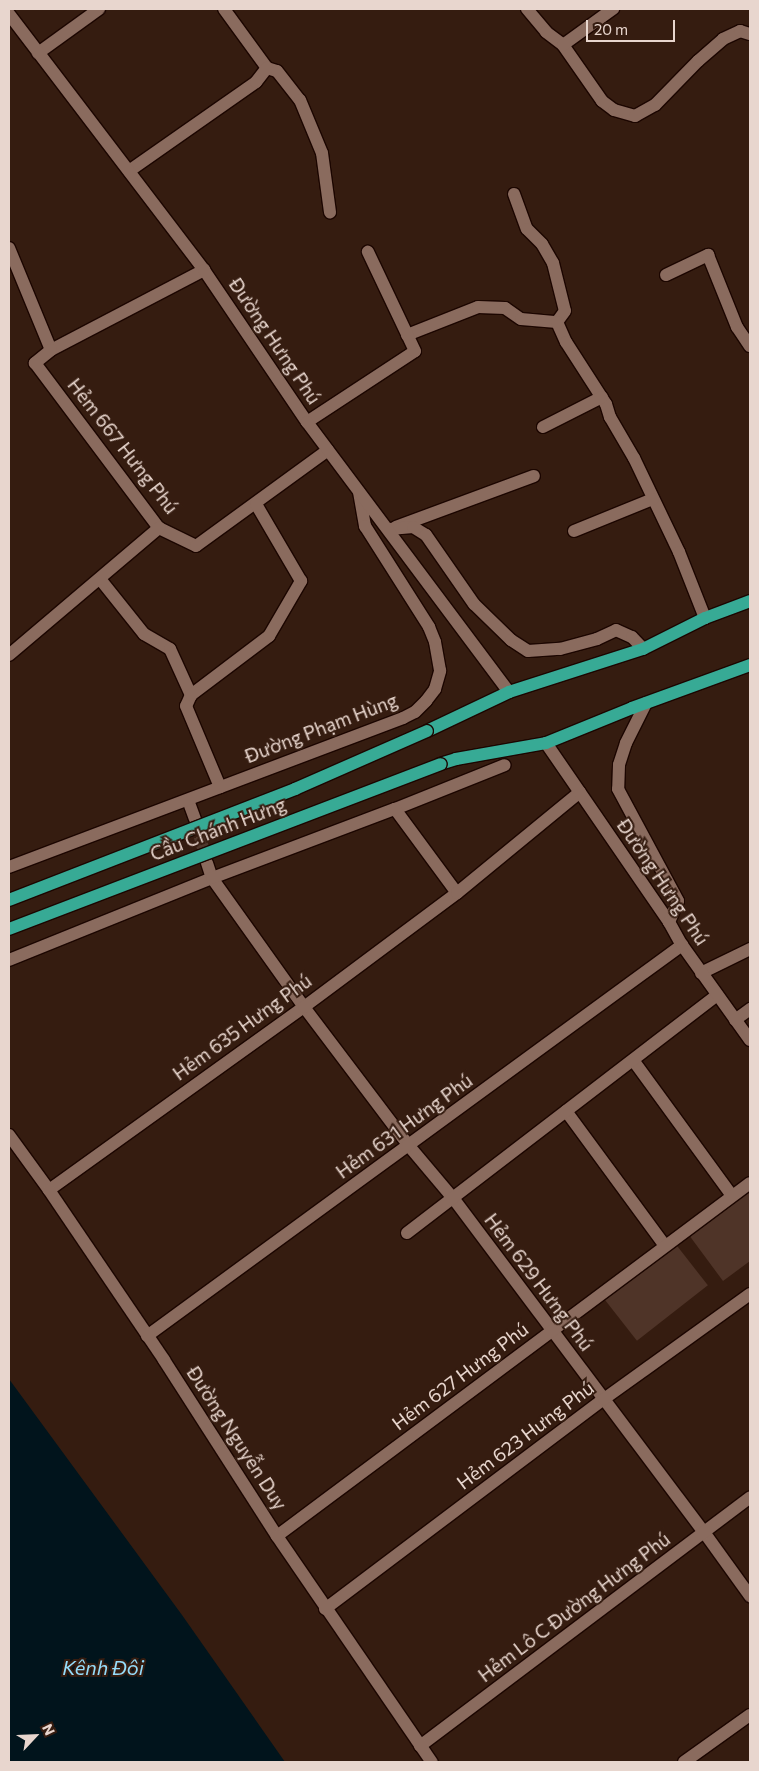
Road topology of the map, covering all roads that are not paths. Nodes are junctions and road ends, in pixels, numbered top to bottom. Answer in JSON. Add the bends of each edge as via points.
{"nodes":[{"id":1,"x":99,"y":9,"type":"edge"},
{"id":2,"x":224,"y":9,"type":"edge"},
{"id":3,"x":527,"y":9,"type":"edge"},
{"id":4,"x":613,"y":9,"type":"edge"},
{"id":5,"x":9,"y":14,"type":"edge"},
{"id":6,"x":750,"y":34,"type":"edge"},
{"id":7,"x":562,"y":45,"type":"junction"},
{"id":8,"x":38,"y":53,"type":"junction"},
{"id":9,"x":267,"y":68,"type":"junction"},
{"id":10,"x":130,"y":171,"type":"junction"},
{"id":11,"x":514,"y":194,"type":"dead end"},
{"id":12,"x":330,"y":212,"type":"dead end"},
{"id":13,"x":9,"y":248,"type":"edge"},
{"id":14,"x":368,"y":252,"type":"dead end"},
{"id":15,"x":204,"y":270,"type":"junction"},
{"id":16,"x":666,"y":275,"type":"dead end"},
{"id":17,"x":14,"y":276,"type":"edge"},
{"id":18,"x":557,"y":322,"type":"junction"},
{"id":19,"x":407,"y":335,"type":"junction"},
{"id":20,"x":750,"y":346,"type":"edge"},
{"id":21,"x":51,"y":350,"type":"junction"},
{"id":22,"x":602,"y":397,"type":"junction"},
{"id":23,"x":307,"y":422,"type":"junction"},
{"id":24,"x":543,"y":427,"type":"dead end"},
{"id":25,"x":328,"y":450,"type":"junction"},
{"id":26,"x":534,"y":476,"type":"dead end"},
{"id":27,"x":359,"y":492,"type":"junction"},
{"id":28,"x":653,"y":499,"type":"junction"},
{"id":29,"x":256,"y":504,"type":"junction"},
{"id":30,"x":159,"y":528,"type":"junction"},
{"id":31,"x":390,"y":529,"type":"junction"},
{"id":32,"x":574,"y":532,"type":"dead end"},
{"id":33,"x":100,"y":579,"type":"junction"},
{"id":34,"x":750,"y":601,"type":"edge"},
{"id":35,"x":705,"y":618,"type":"junction"},
{"id":36,"x":643,"y":649,"type":"junction"},
{"id":37,"x":9,"y":655,"type":"edge"},
{"id":38,"x":750,"y":665,"type":"edge"},
{"id":39,"x":509,"y":692,"type":"junction"},
{"id":40,"x":191,"y":695,"type":"junction"},
{"id":41,"x":646,"y":703,"type":"junction"},
{"id":42,"x":546,"y":743,"type":"junction"},
{"id":43,"x":505,"y":765,"type":"dead end"},
{"id":44,"x":220,"y":787,"type":"junction"},
{"id":45,"x":580,"y":792,"type":"junction"},
{"id":46,"x":188,"y":800,"type":"junction"},
{"id":47,"x":395,"y":809,"type":"junction"},
{"id":48,"x":195,"y":818,"type":"tunnel mouth"},
{"id":49,"x":207,"y":863,"type":"tunnel mouth"},
{"id":50,"x":9,"y":867,"type":"edge"},
{"id":51,"x":212,"y":878,"type":"junction"},
{"id":52,"x":457,"y":893,"type":"junction"},
{"id":53,"x":9,"y":900,"type":"edge"},
{"id":54,"x":669,"y":922,"type":"junction"},
{"id":55,"x":9,"y":929,"type":"edge"},
{"id":56,"x":682,"y":945,"type":"junction"},
{"id":57,"x":750,"y":949,"type":"edge"},
{"id":58,"x":9,"y":960,"type":"edge"},
{"id":59,"x":702,"y":972,"type":"junction"},
{"id":60,"x":717,"y":995,"type":"junction"},
{"id":61,"x":304,"y":1007,"type":"junction"},
{"id":62,"x":750,"y":1009,"type":"edge"},
{"id":63,"x":735,"y":1020,"type":"junction"},
{"id":64,"x":750,"y":1040,"type":"edge"},
{"id":65,"x":633,"y":1060,"type":"junction"},
{"id":66,"x":566,"y":1111,"type":"junction"},
{"id":67,"x":9,"y":1135,"type":"edge"},
{"id":68,"x":409,"y":1146,"type":"junction"},
{"id":69,"x":750,"y":1183,"type":"edge"},
{"id":70,"x":49,"y":1190,"type":"junction"},
{"id":71,"x":732,"y":1196,"type":"junction"},
{"id":72,"x":453,"y":1198,"type":"junction"},
{"id":73,"x":407,"y":1233,"type":"dead end"},
{"id":74,"x":665,"y":1246,"type":"junction"},
{"id":75,"x":750,"y":1294,"type":"edge"},
{"id":76,"x":552,"y":1330,"type":"junction"},
{"id":77,"x":147,"y":1336,"type":"junction"},
{"id":78,"x":604,"y":1399,"type":"junction"},
{"id":79,"x":750,"y":1497,"type":"edge"},
{"id":80,"x":704,"y":1532,"type":"junction"},
{"id":81,"x":277,"y":1536,"type":"junction"},
{"id":82,"x":750,"y":1596,"type":"edge"},
{"id":83,"x":325,"y":1609,"type":"junction"},
{"id":84,"x":750,"y":1715,"type":"edge"},
{"id":85,"x":420,"y":1746,"type":"junction"},
{"id":86,"x":432,"y":1762,"type":"edge"},
{"id":87,"x":684,"y":1762,"type":"edge"}],
"edges":[{"from":1,"to":8,"type":"street"},
{"from":2,"to":9,"type":"street"},
{"from":3,"to":7,"type":"street"},
{"from":4,"to":7,"type":"street"},
{"from":5,"to":8,"type":"street","name":"Đường Hưng Phú"},
{"from":6,"to":7,"type":"street","via":[[740,31],[723,40],[655,105],[635,116],[614,110],[602,101]]},
{"from":8,"to":10,"type":"street","name":"Đường Hưng Phú"},
{"from":9,"to":10,"type":"street","via":[[256,82]]},
{"from":9,"to":12,"type":"street","via":[[277,71],[300,100],[322,153]]},
{"from":10,"to":15,"type":"street","name":"Đường Hưng Phú"},
{"from":11,"to":18,"type":"street","via":[[527,229],[542,244],[553,263],[565,312]]},
{"from":13,"to":17,"type":"street"},
{"from":14,"to":19,"type":"street"},
{"from":15,"to":21,"type":"street"},
{"from":15,"to":23,"type":"street","name":"Đường Hưng Phú"},
{"from":16,"to":20,"type":"street","via":[[708,255],[736,327]]},
{"from":17,"to":21,"type":"street"},
{"from":18,"to":19,"type":"street","via":[[521,319],[505,308],[478,307]]},
{"from":18,"to":22,"type":"street","via":[[566,342]]},
{"from":19,"to":23,"type":"street","via":[[415,351]]},
{"from":21,"to":30,"type":"street","name":"Hẻm 667 Hưng Phú","via":[[35,363]]},
{"from":22,"to":24,"type":"street"},
{"from":22,"to":28,"type":"street"},
{"from":23,"to":25,"type":"street","name":"Đường Hưng Phú"},
{"from":25,"to":27,"type":"street","name":"Đường Hưng Phú"},
{"from":25,"to":29,"type":"street","name":"Hẻm 667 Hưng Phú"},
{"from":26,"to":31,"type":"street"},
{"from":27,"to":31,"type":"street","name":"Đường Hưng Phú"},
{"from":27,"to":44,"type":"street","name":"Đường Phạm Hùng","via":[[365,526],[435,642],[440,671],[435,689],[415,712],[403,718]]},
{"from":28,"to":32,"type":"street"},
{"from":28,"to":35,"type":"street","via":[[679,552]]},
{"from":29,"to":30,"type":"street","name":"Hẻm 667 Hưng Phú","via":[[196,546]]},
{"from":29,"to":40,"type":"street","via":[[301,581],[269,636]]},
{"from":30,"to":33,"type":"street"},
{"from":31,"to":36,"type":"street","via":[[413,527],[426,535],[474,604],[511,640],[528,651],[560,649],[616,630],[632,637]]},
{"from":31,"to":39,"type":"street","name":"Đường Hưng Phú"},
{"from":33,"to":37,"type":"street"},
{"from":33,"to":40,"type":"street","via":[[144,634],[170,649]]},
{"from":34,"to":35,"type":"main road"},
{"from":35,"to":36,"type":"main road"},
{"from":36,"to":39,"type":"main road"},
{"from":38,"to":41,"type":"main road"},
{"from":39,"to":53,"type":"main road","name":"Cầu Chánh Hưng","bridge":true,"via":[[296,789]]},
{"from":40,"to":44,"type":"street","via":[[186,706]]},
{"from":41,"to":42,"type":"main road"},
{"from":41,"to":54,"type":"street","via":[[626,743],[619,766],[618,789],[678,901]]},
{"from":42,"to":45,"type":"street","name":"Đường Hưng Phú"},
{"from":42,"to":55,"type":"main road","name":"Cầu Chánh Hưng","bridge":true,"via":[[440,764]]},
{"from":43,"to":47,"type":"street"},
{"from":44,"to":46,"type":"street","name":"Đường Phạm Hùng"},
{"from":45,"to":52,"type":"street","name":"Hẻm 635 Hưng Phú"},
{"from":45,"to":54,"type":"street","name":"Đường Hưng Phú"},
{"from":46,"to":48,"type":"street"},
{"from":46,"to":50,"type":"street","name":"Đường Phạm Hùng"},
{"from":47,"to":51,"type":"street"},
{"from":47,"to":52,"type":"street"},
{"from":49,"to":51,"type":"street","name":"Hẻm 629 Hưng Phú"},
{"from":51,"to":58,"type":"street"},
{"from":51,"to":61,"type":"street","name":"Hẻm 629 Hưng Phú"},
{"from":52,"to":61,"type":"street","name":"Hẻm 635 Hưng Phú"},
{"from":54,"to":56,"type":"street","name":"Đường Hưng Phú"},
{"from":56,"to":59,"type":"street","name":"Đường Hưng Phú"},
{"from":56,"to":68,"type":"street","name":"Hẻm 631 Hưng Phú"},
{"from":57,"to":59,"type":"street"},
{"from":59,"to":60,"type":"street","name":"Đường Hưng Phú"},
{"from":60,"to":63,"type":"street","name":"Đường Hưng Phú"},
{"from":60,"to":65,"type":"street"},
{"from":61,"to":68,"type":"street","name":"Hẻm 629 Hưng Phú"},
{"from":61,"to":70,"type":"street","name":"Hẻm 635 Hưng Phú"},
{"from":62,"to":63,"type":"street"},
{"from":63,"to":64,"type":"street","name":"Đường Hưng Phú"},
{"from":65,"to":66,"type":"street"},
{"from":65,"to":71,"type":"street"},
{"from":66,"to":72,"type":"street"},
{"from":66,"to":74,"type":"street"},
{"from":67,"to":70,"type":"street","name":"Đường Nguyễn Duy"},
{"from":68,"to":72,"type":"street","name":"Hẻm 629 Hưng Phú"},
{"from":68,"to":77,"type":"street","name":"Hẻm 631 Hưng Phú"},
{"from":69,"to":71,"type":"street","name":"Hẻm 627 Hưng Phú"},
{"from":70,"to":77,"type":"street","name":"Đường Nguyễn Duy"},
{"from":71,"to":74,"type":"street","name":"Hẻm 627 Hưng Phú"},
{"from":72,"to":73,"type":"street"},
{"from":72,"to":76,"type":"street","name":"Hẻm 629 Hưng Phú"},
{"from":74,"to":76,"type":"street","name":"Hẻm 627 Hưng Phú"},
{"from":75,"to":78,"type":"street","name":"Hẻm 623 Hưng Phú"},
{"from":76,"to":78,"type":"street","name":"Hẻm 629 Hưng Phú"},
{"from":76,"to":81,"type":"street","name":"Hẻm 627 Hưng Phú"},
{"from":77,"to":81,"type":"street","name":"Đường Nguyễn Duy"},
{"from":78,"to":80,"type":"street","name":"Hẻm 629 Hưng Phú"},
{"from":78,"to":83,"type":"street","name":"Hẻm 623 Hưng Phú"},
{"from":79,"to":80,"type":"street","name":"Hẻm Lô C Đường Hưng Phú"},
{"from":80,"to":82,"type":"street","name":"Hẻm 629 Hưng Phú"},
{"from":80,"to":85,"type":"street","name":"Hẻm Lô C Đường Hưng Phú"},
{"from":81,"to":83,"type":"street","name":"Đường Nguyễn Duy"},
{"from":83,"to":85,"type":"street","name":"Đường Nguyễn Duy"},
{"from":84,"to":87,"type":"street"},
{"from":85,"to":86,"type":"street","name":"Đường Nguyễn Duy"}]}
